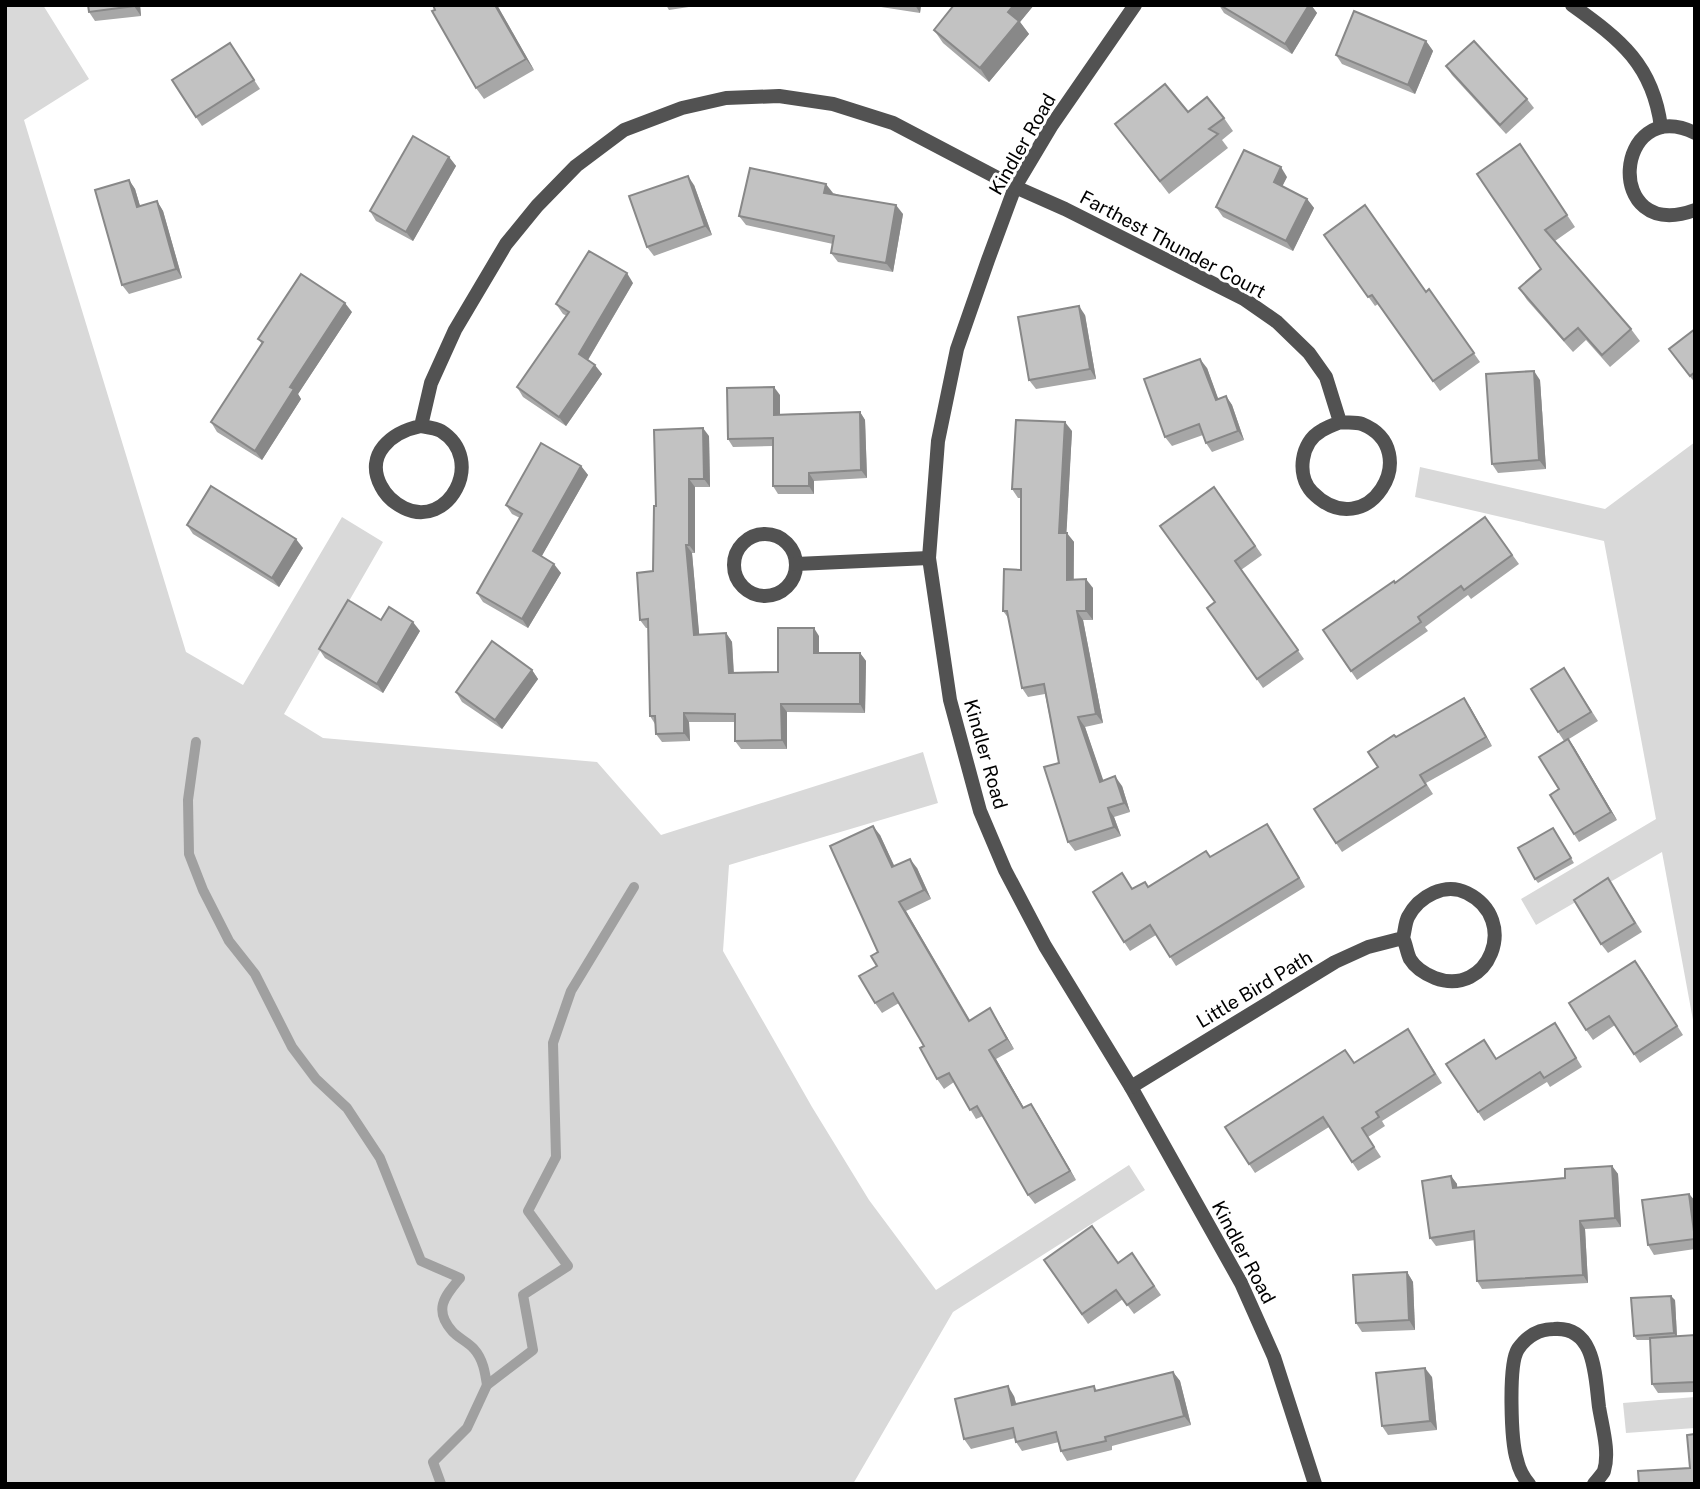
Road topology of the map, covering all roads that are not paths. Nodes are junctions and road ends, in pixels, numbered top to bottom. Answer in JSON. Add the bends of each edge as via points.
{"nodes":[{"id":1,"x":1135,"y":5,"type":"edge"},
{"id":2,"x":1572,"y":5,"type":"edge"},
{"id":3,"x":1661,"y":127,"type":"junction"},
{"id":4,"x":1695,"y":133,"type":"edge"},
{"id":5,"x":1015,"y":187,"type":"junction"},
{"id":6,"x":1695,"y":210,"type":"edge"},
{"id":7,"x":1340,"y":422,"type":"junction"},
{"id":8,"x":421,"y":426,"type":"junction"},
{"id":9,"x":929,"y":558,"type":"junction"},
{"id":10,"x":796,"y":564,"type":"junction"},
{"id":11,"x":1404,"y":938,"type":"junction"},
{"id":12,"x":1131,"y":1087,"type":"junction"},
{"id":13,"x":1523,"y":1482,"type":"edge"},
{"id":14,"x":1315,"y":1484,"type":"edge"},
{"id":15,"x":1594,"y":1484,"type":"edge"}],
"edges":[{"from":1,"to":5,"type":"street","name":"Kindler Road"},
{"from":2,"to":3,"type":"street","via":[[1612,33],[1643,68],[1658,105]]},
{"from":3,"to":4,"type":"street","via":[[1681,126]]},
{"from":3,"to":6,"type":"street","via":[[1644,136],[1633,150],[1628,174],[1633,192],[1646,208],[1662,215]]},
{"from":5,"to":7,"type":"street","name":"Farthest Thunder Court","via":[[1244,299],[1278,323],[1326,377]]},
{"from":5,"to":8,"type":"street","name":"Farthest Thunder Court","via":[[893,123],[833,104],[779,96],[726,98],[682,108],[624,130],[576,166],[506,244],[455,330],[431,383]]},
{"from":5,"to":9,"type":"street","name":"Kindler Road","via":[[957,349],[938,441]]},
{"from":7,"to":7,"type":"street","via":[[1361,424],[1380,436],[1389,454],[1390,474],[1380,494],[1363,507],[1341,509],[1323,503],[1308,487],[1302,468],[1306,447],[1318,431]]},
{"from":8,"to":8,"type":"street","via":[[402,430],[385,443],[377,470],[380,486],[392,502],[425,512],[443,505],[458,489],[463,472],[456,445],[440,430]]},
{"from":9,"to":10,"type":"street"},
{"from":9,"to":12,"type":"street","name":"Kindler Road","via":[[950,700],[980,811],[1045,946]]},
{"from":10,"to":10,"type":"street","via":[[789,545],[771,534],[743,544],[734,562],[740,582],[755,594],[765,595],[790,583]]},
{"from":11,"to":11,"type":"street","via":[[1407,919],[1419,900],[1440,890],[1461,890],[1478,898],[1491,913],[1496,933],[1494,950],[1483,968],[1464,979],[1444,981],[1423,973],[1410,959]]},
{"from":11,"to":12,"type":"street","name":"Little Bird Path","via":[[1335,962]]},
{"from":12,"to":14,"type":"street","name":"Kindler Road","via":[[1241,1283],[1274,1357]]},
{"from":13,"to":15,"type":"street","via":[[1516,1458],[1512,1363],[1528,1337],[1542,1329],[1561,1328],[1575,1332],[1593,1361],[1605,1453],[1603,1472]]}]}
